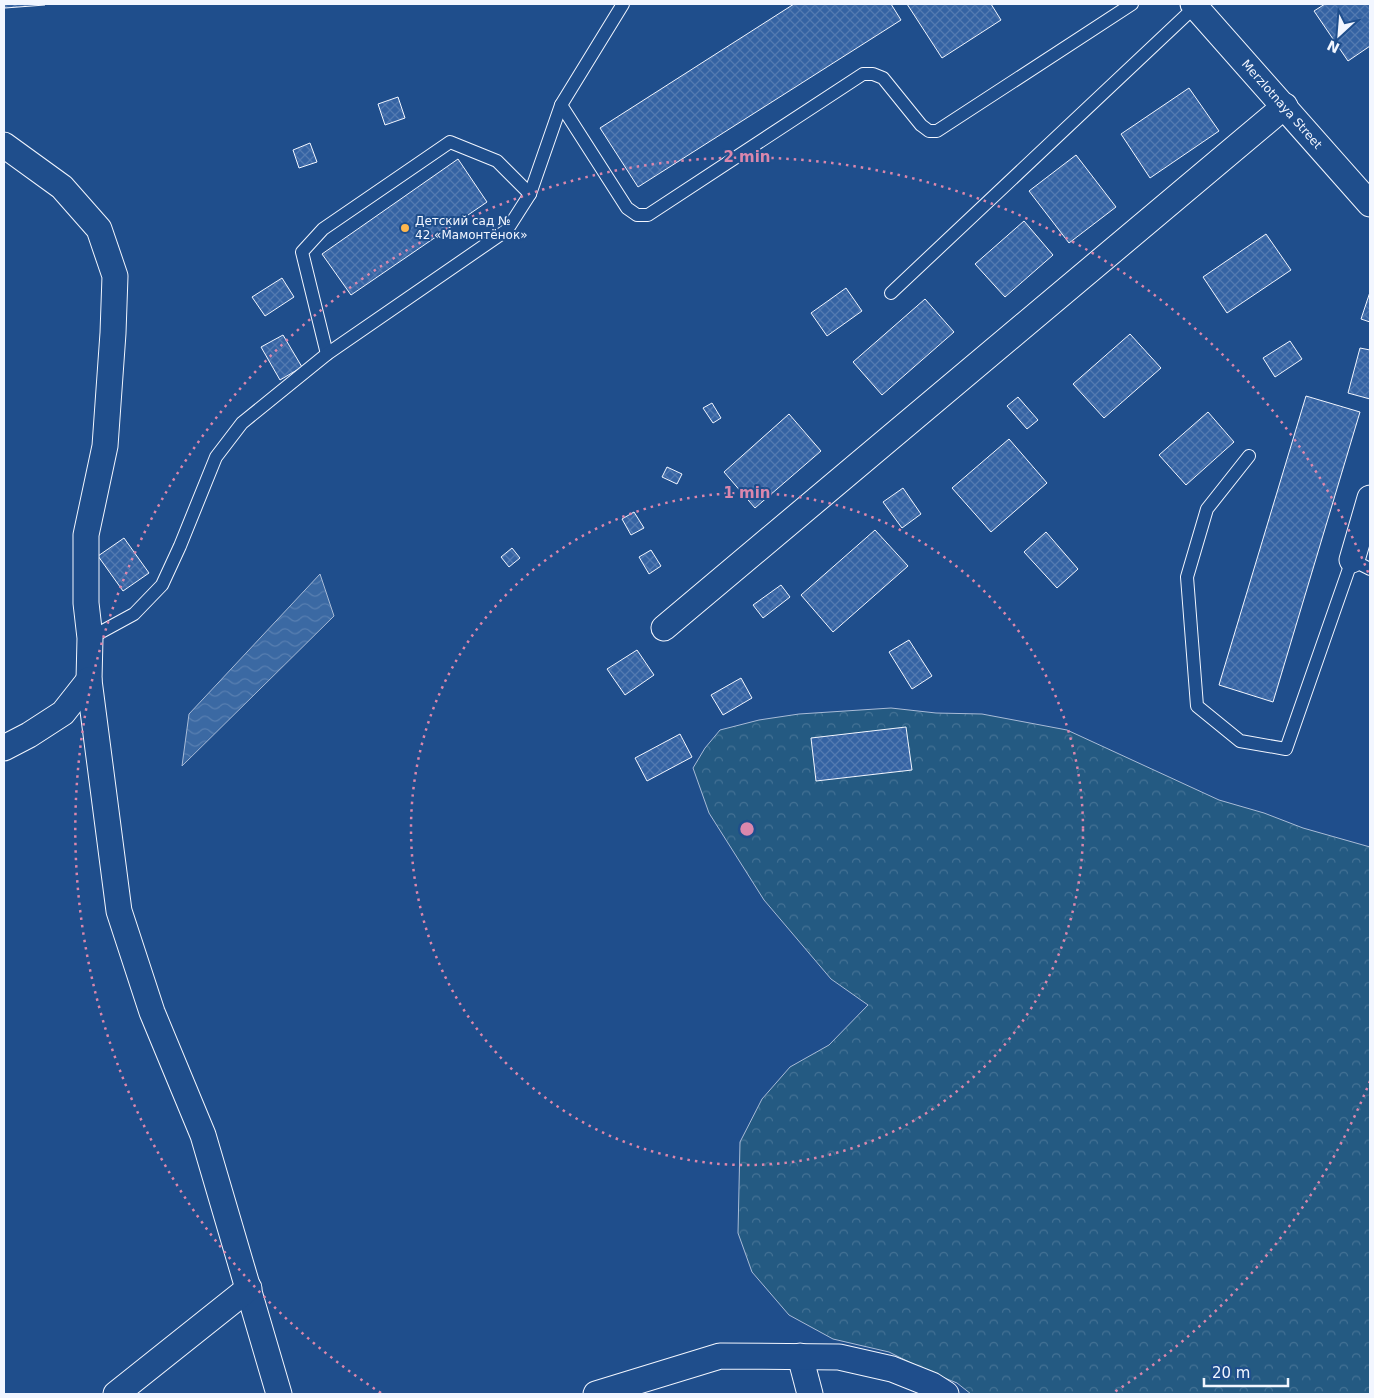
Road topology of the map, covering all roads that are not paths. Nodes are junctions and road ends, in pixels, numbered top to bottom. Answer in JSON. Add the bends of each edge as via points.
{"nodes":[{"id":1,"x":623,"y":4,"type":"edge"},
{"id":2,"x":1132,"y":4,"type":"edge"},
{"id":3,"x":1195,"y":4,"type":"edge"},
{"id":4,"x":561,"y":105,"type":"junction"},
{"id":5,"x":1284,"y":106,"type":"junction"},
{"id":6,"x":4,"y":145,"type":"edge"},
{"id":7,"x":530,"y":194,"type":"junction"},
{"id":8,"x":1370,"y":204,"type":"edge"},
{"id":9,"x":891,"y":294,"type":"dead end"},
{"id":10,"x":327,"y":354,"type":"junction"},
{"id":11,"x":1249,"y":456,"type":"dead end"},
{"id":12,"x":1370,"y":498,"type":"edge"},
{"id":13,"x":1361,"y":565,"type":"edge"},
{"id":14,"x":664,"y":628,"type":"dead end"},
{"id":15,"x":90,"y":638,"type":"junction"},
{"id":16,"x":89,"y":680,"type":"junction"},
{"id":17,"x":4,"y":748,"type":"edge"},
{"id":18,"x":249,"y":1288,"type":"junction"},
{"id":19,"x":800,"y":1356,"type":"junction"},
{"id":20,"x":116,"y":1394,"type":"edge"},
{"id":21,"x":279,"y":1394,"type":"edge"},
{"id":22,"x":596,"y":1394,"type":"edge"},
{"id":23,"x":810,"y":1394,"type":"edge"},
{"id":24,"x":946,"y":1394,"type":"edge"}],
"edges":[{"from":1,"to":4,"type":"lane"},
{"from":2,"to":4,"type":"lane","via":[[937,130],[929,131],[921,126],[883,78],[863,74],[648,215],[637,215],[627,208]]},
{"from":3,"to":5,"type":"street","name":"Merzlotnaya Street"},
{"from":3,"to":9,"type":"lane"},
{"from":4,"to":7,"type":"lane"},
{"from":5,"to":8,"type":"street","name":"Merzlotnaya Street"},
{"from":5,"to":14,"type":"street"},
{"from":6,"to":15,"type":"street","via":[[62,186],[99,229],[115,276],[105,446],[86,535],[86,602]]},
{"from":7,"to":10,"type":"lane","via":[[507,230]]},
{"from":7,"to":10,"type":"lane","via":[[497,161],[450,142],[324,229],[302,252]]},
{"from":10,"to":15,"type":"lane","via":[[242,423],[216,457],[162,585],[134,614]]},
{"from":11,"to":13,"type":"lane","via":[[1208,509],[1187,577],[1197,706],[1240,740],[1286,749]]},
{"from":12,"to":13,"type":"street"},
{"from":15,"to":16,"type":"street"},
{"from":16,"to":17,"type":"street","via":[[63,712]]},
{"from":16,"to":18,"type":"street","via":[[119,911],[152,1012],[203,1135]]},
{"from":18,"to":20,"type":"street"},
{"from":18,"to":21,"type":"street"},
{"from":19,"to":22,"type":"street","via":[[720,1356]]},
{"from":19,"to":23,"type":"street"},
{"from":19,"to":24,"type":"street","via":[[839,1357],[892,1369]]}]}
